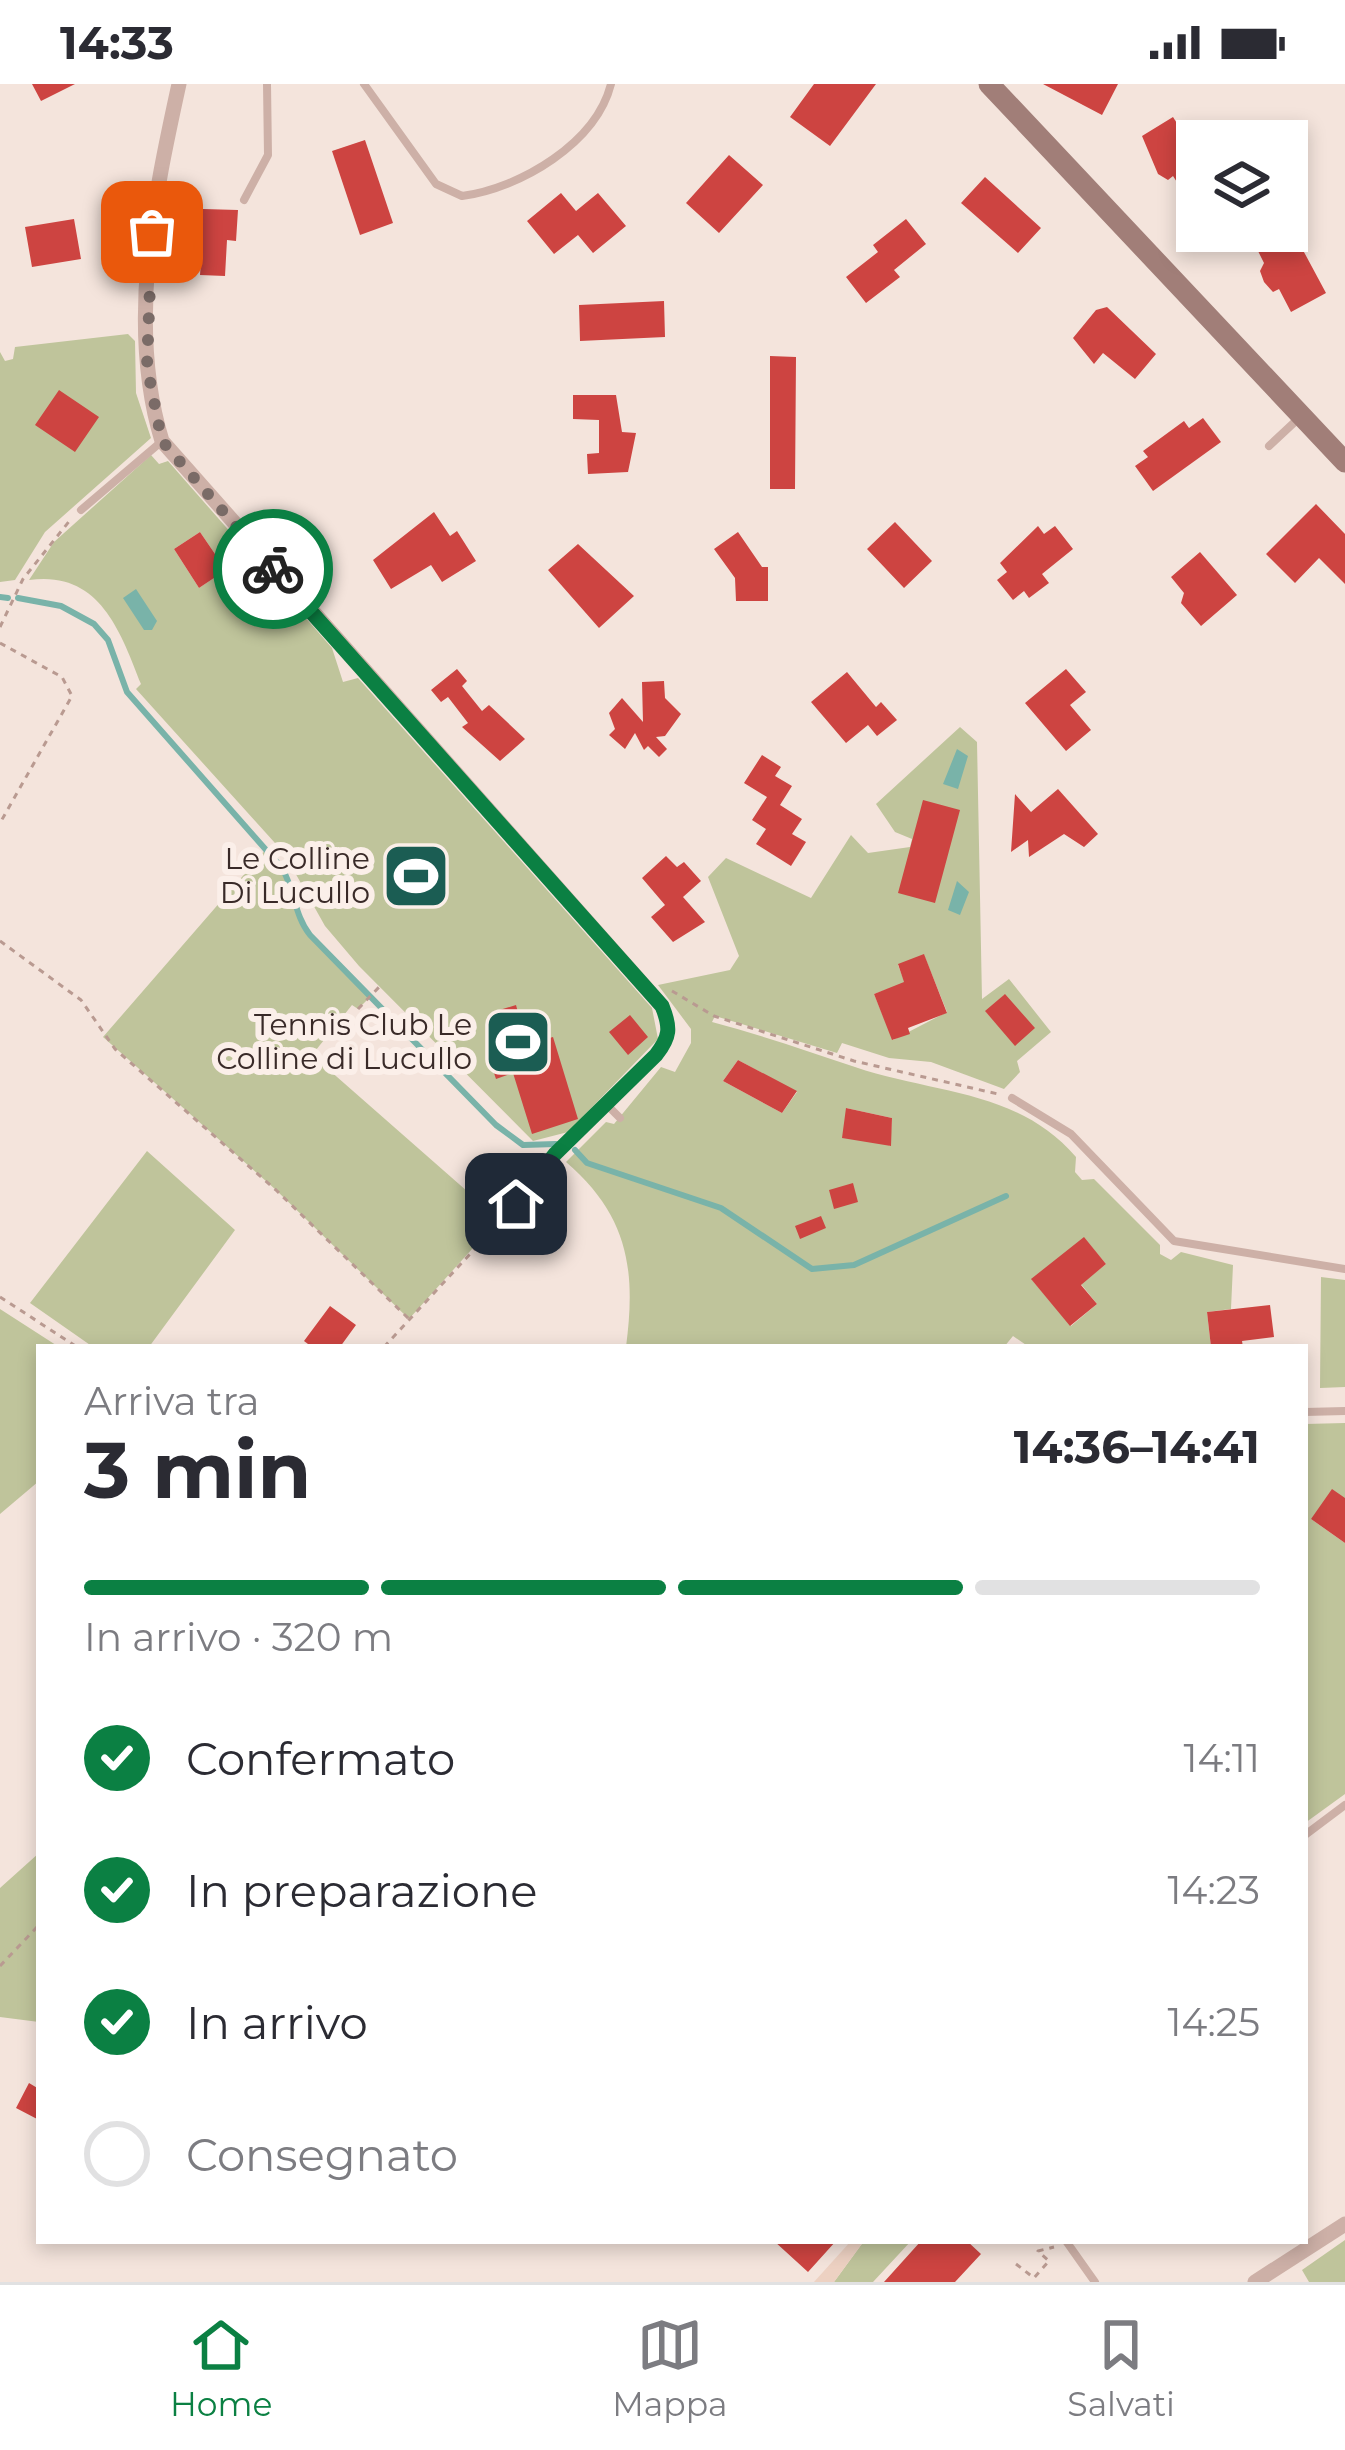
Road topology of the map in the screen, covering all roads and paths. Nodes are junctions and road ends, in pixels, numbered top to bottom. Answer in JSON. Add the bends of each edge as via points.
{"nodes":[{"id":1,"x":179,"y":84,"type":"edge"},
{"id":2,"x":267,"y":84,"type":"edge"},
{"id":3,"x":364,"y":84,"type":"edge"},
{"id":4,"x":611,"y":84,"type":"edge"},
{"id":5,"x":989,"y":84,"type":"edge"},
{"id":6,"x":244,"y":200,"type":"dead end"},
{"id":7,"x":1300,"y":417,"type":"junction"},
{"id":8,"x":162,"y":441,"type":"junction"},
{"id":9,"x":1269,"y":446,"type":"dead end"},
{"id":10,"x":1345,"y":462,"type":"edge"},
{"id":11,"x":81,"y":510,"type":"joint"},
{"id":12,"x":3,"y":612,"type":"edge"},
{"id":13,"x":0,"y":627,"type":"edge"},
{"id":14,"x":0,"y":643,"type":"edge"},
{"id":15,"x":0,"y":823,"type":"edge"},
{"id":16,"x":0,"y":941,"type":"edge"},
{"id":17,"x":379,"y":988,"type":"dead end"},
{"id":18,"x":657,"y":1000,"type":"junction"},
{"id":19,"x":358,"y":1009,"type":"dead end"},
{"id":20,"x":1012,"y":1098,"type":"joint"},
{"id":21,"x":606,"y":1104,"type":"junction"},
{"id":22,"x":620,"y":1118,"type":"dead end"},
{"id":23,"x":535,"y":1179,"type":"junction"},
{"id":24,"x":517,"y":1180,"type":"dead end"},
{"id":25,"x":516,"y":1204,"type":"joint"},
{"id":26,"x":1345,"y":1269,"type":"edge"},
{"id":27,"x":0,"y":1297,"type":"edge"},
{"id":28,"x":410,"y":1319,"type":"junction"},
{"id":29,"x":72,"y":1344,"type":"edge"},
{"id":30,"x":387,"y":1344,"type":"edge"},
{"id":31,"x":1308,"y":1412,"type":"edge"},
{"id":32,"x":1345,"y":1412,"type":"edge"},
{"id":33,"x":1345,"y":1805,"type":"edge"},
{"id":34,"x":1308,"y":1833,"type":"edge"},
{"id":35,"x":36,"y":1928,"type":"edge"},
{"id":36,"x":0,"y":1966,"type":"edge"},
{"id":37,"x":1345,"y":2224,"type":"edge"},
{"id":38,"x":1068,"y":2244,"type":"edge"},
{"id":39,"x":1056,"y":2247,"type":"dead end"},
{"id":40,"x":1016,"y":2264,"type":"dead end"},
{"id":41,"x":1095,"y":2282,"type":"edge"},
{"id":42,"x":1255,"y":2282,"type":"edge"}],
"edges":[{"from":1,"to":8,"type":"street","via":[[154,200],[146,326]]},
{"from":2,"to":6,"type":"lane","via":[[268,155]]},
{"from":3,"to":4,"type":"lane","via":[[436,184],[462,196],[571,147],[592,128]]},
{"from":5,"to":7,"type":"main road"},
{"from":7,"to":9,"type":"lane"},
{"from":7,"to":10,"type":"main road"},
{"from":8,"to":11,"type":"lane"},
{"from":8,"to":18,"type":"street"},
{"from":11,"to":12,"type":"path","via":[[52,537]]},
{"from":12,"to":13,"type":"path"},
{"from":14,"to":15,"type":"path","via":[[62,677],[72,696]]},
{"from":16,"to":28,"type":"path","via":[[81,1000],[115,1048]]},
{"from":17,"to":19,"type":"path"},
{"from":18,"to":20,"type":"path","via":[[673,991],[714,1016],[854,1061]]},
{"from":18,"to":21,"type":"lane","via":[[669,1038]]},
{"from":20,"to":26,"type":"lane","via":[[1072,1134],[1174,1241]]},
{"from":21,"to":22,"type":"lane"},
{"from":21,"to":23,"type":"lane"},
{"from":23,"to":24,"type":"lane"},
{"from":23,"to":25,"type":"lane"},
{"from":25,"to":28,"type":"path"},
{"from":27,"to":29,"type":"path"},
{"from":28,"to":30,"type":"path"},
{"from":31,"to":32,"type":"lane"},
{"from":33,"to":34,"type":"lane"},
{"from":35,"to":36,"type":"path"},
{"from":37,"to":42,"type":"street"},
{"from":38,"to":41,"type":"lane"},
{"from":39,"to":40,"type":"path","via":[[1039,2252],[1049,2261],[1034,2278]]}]}
